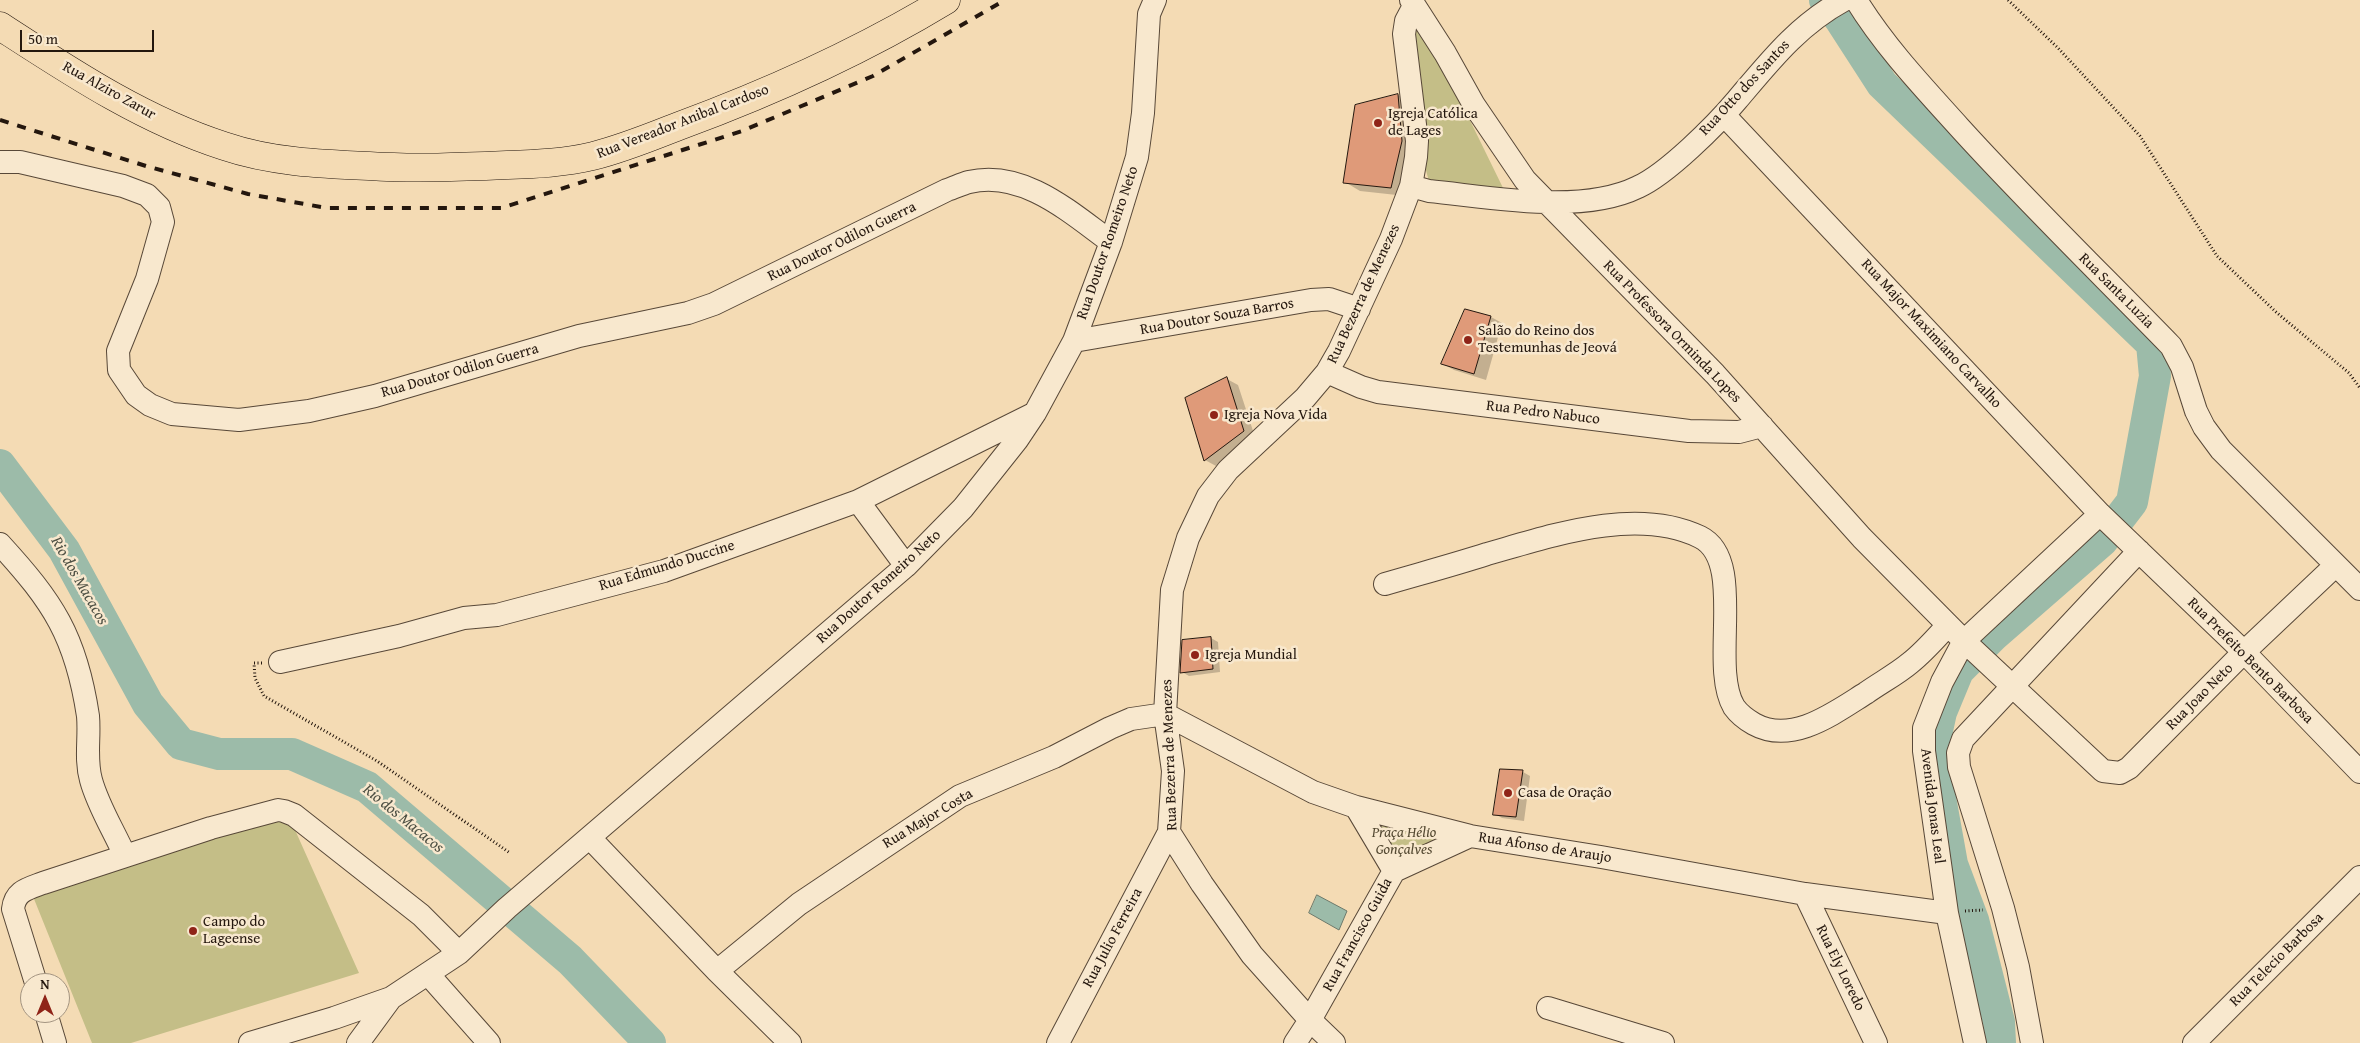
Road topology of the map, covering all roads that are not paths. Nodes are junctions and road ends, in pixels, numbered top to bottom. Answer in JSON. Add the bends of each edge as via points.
{"nodes":[{"id":1,"x":1155,"y":0,"type":"edge"},
{"id":2,"x":1847,"y":0,"type":"edge"},
{"id":3,"x":1413,"y":3,"type":"edge"},
{"id":4,"x":930,"y":4,"type":"edge"},
{"id":5,"x":0,"y":26,"type":"edge"},
{"id":6,"x":1724,"y":115,"type":"junction"},
{"id":7,"x":223,"y":146,"type":"joint"},
{"id":8,"x":0,"y":162,"type":"edge"},
{"id":9,"x":1410,"y":186,"type":"junction"},
{"id":10,"x":1545,"y":202,"type":"junction"},
{"id":11,"x":1111,"y":242,"type":"junction"},
{"id":12,"x":1359,"y":309,"type":"junction"},
{"id":13,"x":1074,"y":340,"type":"junction"},
{"id":14,"x":1327,"y":372,"type":"junction"},
{"id":15,"x":1036,"y":413,"type":"junction"},
{"id":16,"x":1762,"y":426,"type":"junction"},
{"id":17,"x":858,"y":501,"type":"junction"},
{"id":18,"x":2119,"y":532,"type":"junction"},
{"id":19,"x":0,"y":544,"type":"edge"},
{"id":20,"x":2336,"y":565,"type":"junction"},
{"id":21,"x":906,"y":566,"type":"junction"},
{"id":22,"x":1384,"y":584,"type":"dead end"},
{"id":23,"x":2360,"y":589,"type":"edge"},
{"id":24,"x":1948,"y":625,"type":"junction"},
{"id":25,"x":1968,"y":645,"type":"junction"},
{"id":26,"x":2244,"y":652,"type":"junction"},
{"id":27,"x":280,"y":662,"type":"road end"},
{"id":28,"x":2005,"y":680,"type":"junction"},
{"id":29,"x":1165,"y":714,"type":"junction"},
{"id":30,"x":2130,"y":768,"type":"joint"},
{"id":31,"x":2360,"y":772,"type":"edge"},
{"id":32,"x":1356,"y":808,"type":"junction"},
{"id":33,"x":1169,"y":832,"type":"junction"},
{"id":34,"x":1470,"y":836,"type":"junction"},
{"id":35,"x":590,"y":838,"type":"junction"},
{"id":36,"x":125,"y":856,"type":"junction"},
{"id":37,"x":1394,"y":871,"type":"junction"},
{"id":38,"x":2360,"y":877,"type":"edge"},
{"id":39,"x":1805,"y":894,"type":"junction"},
{"id":40,"x":1952,"y":912,"type":"junction"},
{"id":41,"x":459,"y":953,"type":"junction"},
{"id":42,"x":717,"y":970,"type":"junction"},
{"id":43,"x":33,"y":973,"type":"edge"},
{"id":44,"x":428,"y":974,"type":"junction"},
{"id":45,"x":391,"y":998,"type":"junction"},
{"id":46,"x":1548,"y":1008,"type":"dead end"},
{"id":47,"x":1310,"y":1020,"type":"junction"},
{"id":48,"x":49,"y":1023,"type":"edge"},
{"id":49,"x":55,"y":1043,"type":"edge"},
{"id":50,"x":250,"y":1043,"type":"edge"},
{"id":51,"x":358,"y":1043,"type":"edge"},
{"id":52,"x":489,"y":1043,"type":"edge"},
{"id":53,"x":790,"y":1043,"type":"edge"},
{"id":54,"x":1058,"y":1043,"type":"edge"},
{"id":55,"x":1295,"y":1043,"type":"edge"},
{"id":56,"x":1334,"y":1043,"type":"edge"},
{"id":57,"x":1662,"y":1043,"type":"edge"},
{"id":58,"x":1876,"y":1043,"type":"edge"},
{"id":59,"x":1975,"y":1043,"type":"edge"},
{"id":60,"x":2032,"y":1043,"type":"edge"},
{"id":61,"x":2194,"y":1043,"type":"edge"}],
"edges":[{"from":1,"to":11,"type":"street","name":"Rua Doutor Romeiro Neto","via":[[1148,22],[1138,149]]},
{"from":2,"to":6,"type":"street","name":"Rua Otto dos Santos","via":[[1821,13],[1790,38]]},
{"from":2,"to":20,"type":"street","name":"Rua Santa Luzia","via":[[1975,145],[2171,346],[2182,366],[2196,411],[2221,450]]},
{"from":3,"to":9,"type":"street","name":"Rua Bezerra de Menezes","via":[[1404,34],[1417,142]]},
{"from":3,"to":10,"type":"street","name":"Rua Professora Orminda Lopes","via":[[1506,154]]},
{"from":4,"to":7,"type":"main road","name":"Rua Vereador Anibal Cardoso","via":[[852,50],[739,103],[592,156],[551,163],[402,168],[272,159]]},
{"from":5,"to":7,"type":"main road","name":"Rua Alziro Zarur","via":[[101,90]]},
{"from":6,"to":10,"type":"street","name":"Rua Otto dos Santos","via":[[1659,175],[1639,187],[1600,199]]},
{"from":6,"to":18,"type":"street","name":"Rua Major Maximiano Carvalho"},
{"from":8,"to":11,"type":"street","name":"Rua Doutor Odilon Guerra","via":[[20,162],[123,186],[147,195],[159,207],[163,222],[146,279],[118,351],[119,370],[136,395],[150,405],[172,414],[239,420],[309,411],[375,396],[580,336],[688,313],[714,304],[969,182],[1014,183],[1035,191]]},
{"from":9,"to":10,"type":"street","name":"Rua Otto dos Santos","via":[[1429,191]]},
{"from":9,"to":12,"type":"street","name":"Rua Bezerra de Menezes","via":[[1391,239]]},
{"from":10,"to":16,"type":"street","name":"Rua Professora Orminda Lopes"},
{"from":11,"to":13,"type":"street","name":"Rua Doutor Romeiro Neto"},
{"from":12,"to":13,"type":"street","name":"Rua Doutor Souza Barros","via":[[1345,302],[1311,300]]},
{"from":12,"to":14,"type":"street","name":"Rua Bezerra de Menezes"},
{"from":13,"to":15,"type":"street","name":"Rua Doutor Romeiro Neto"},
{"from":14,"to":16,"type":"street","name":"Rua Pedro Nabuco","via":[[1378,392],[1689,431],[1739,432]]},
{"from":14,"to":29,"type":"street","name":"Rua Bezerra de Menezes","via":[[1305,398],[1228,470],[1208,496],[1188,538],[1172,590]]},
{"from":15,"to":17,"type":"street","name":"Rua Edmundo Duccine"},
{"from":15,"to":21,"type":"street","name":"Rua Doutor Romeiro Neto","via":[[963,508]]},
{"from":16,"to":24,"type":"street","name":"Rua Professora Orminda Lopes","via":[[1862,538]]},
{"from":17,"to":21,"type":"street"},
{"from":17,"to":27,"type":"street","name":"Rua Edmundo Duccine","via":[[664,571],[497,615],[464,618]]},
{"from":18,"to":25,"type":"street","name":"Avenida Jonas Leal"},
{"from":18,"to":26,"type":"street","name":"Rua Prefeito Bento Barbosa"},
{"from":18,"to":28,"type":"street"},
{"from":19,"to":36,"type":"street","via":[[52,605],[68,638],[80,677],[90,730],[88,760],[91,781]]},
{"from":20,"to":23,"type":"street","name":"Rua Santa Luzia"},
{"from":20,"to":26,"type":"street","name":"Rua Joao Neto"},
{"from":21,"to":35,"type":"street","name":"Rua Doutor Romeiro Neto"},
{"from":22,"to":24,"type":"street","via":[[1586,528],[1657,526],[1692,534],[1709,543],[1724,572],[1726,684],[1734,707],[1747,720],[1766,731],[1789,731],[1826,719],[1911,663]]},
{"from":24,"to":25,"type":"street","name":"Rua Professora Orminda Lopes"},
{"from":25,"to":28,"type":"street","name":"Rua Professora Orminda Lopes"},
{"from":25,"to":40,"type":"street","name":"Avenida Jonas Leal","via":[[1942,682],[1924,728],[1924,751]]},
{"from":26,"to":30,"type":"street","name":"Rua Joao Neto"},
{"from":26,"to":31,"type":"street","name":"Rua Prefeito Bento Barbosa"},
{"from":28,"to":30,"type":"street","name":"Rua Professora Orminda Lopes","via":[[2103,772],[2120,773]]},
{"from":28,"to":60,"type":"street","via":[[1963,739],[1958,753],[2003,908]]},
{"from":29,"to":32,"type":"street","name":"Rua Afonso de Araujo","via":[[1305,788]]},
{"from":29,"to":33,"type":"street","name":"Rua Bezerra de Menezes","via":[[1173,771]]},
{"from":29,"to":42,"type":"street","name":"Rua Major Costa","via":[[1131,719],[1054,757],[960,796],[799,904]]},
{"from":32,"to":34,"type":"street","name":"Rua Afonso de Araujo"},
{"from":32,"to":37,"type":"street"},
{"from":33,"to":47,"type":"street","name":"Rua Bezerra de Menezes","via":[[1252,955]]},
{"from":33,"to":54,"type":"street","name":"Rua Julio Ferreira"},
{"from":34,"to":37,"type":"street","name":"Rua Francisco Guida"},
{"from":34,"to":39,"type":"street","name":"Rua Afonso de Araujo","via":[[1601,856]]},
{"from":35,"to":41,"type":"street","name":"Rua Doutor Romeiro Neto","via":[[506,908]]},
{"from":35,"to":42,"type":"street"},
{"from":36,"to":41,"type":"street","via":[[211,828],[284,811],[300,820],[421,915]]},
{"from":36,"to":43,"type":"street","via":[[18,893],[13,909]]},
{"from":37,"to":47,"type":"street","name":"Rua Francisco Guida"},
{"from":38,"to":61,"type":"street","name":"Rua Telecio Barbosa"},
{"from":39,"to":40,"type":"street","name":"Rua Afonso de Araujo"},
{"from":39,"to":58,"type":"street","name":"Rua Ely Loredo"},
{"from":40,"to":59,"type":"street","name":"Avenida Jonas Leal"},
{"from":41,"to":44,"type":"street","name":"Rua Doutor Romeiro Neto"},
{"from":42,"to":53,"type":"street"},
{"from":44,"to":45,"type":"street","name":"Rua Doutor Romeiro Neto"},
{"from":44,"to":52,"type":"street"},
{"from":45,"to":50,"type":"street"},
{"from":45,"to":51,"type":"street"},
{"from":46,"to":57,"type":"street"},
{"from":47,"to":55,"type":"street","name":"Rua Francisco Guida"},
{"from":47,"to":56,"type":"street","name":"Rua Bezerra de Menezes"},
{"from":48,"to":49,"type":"street"}]}
